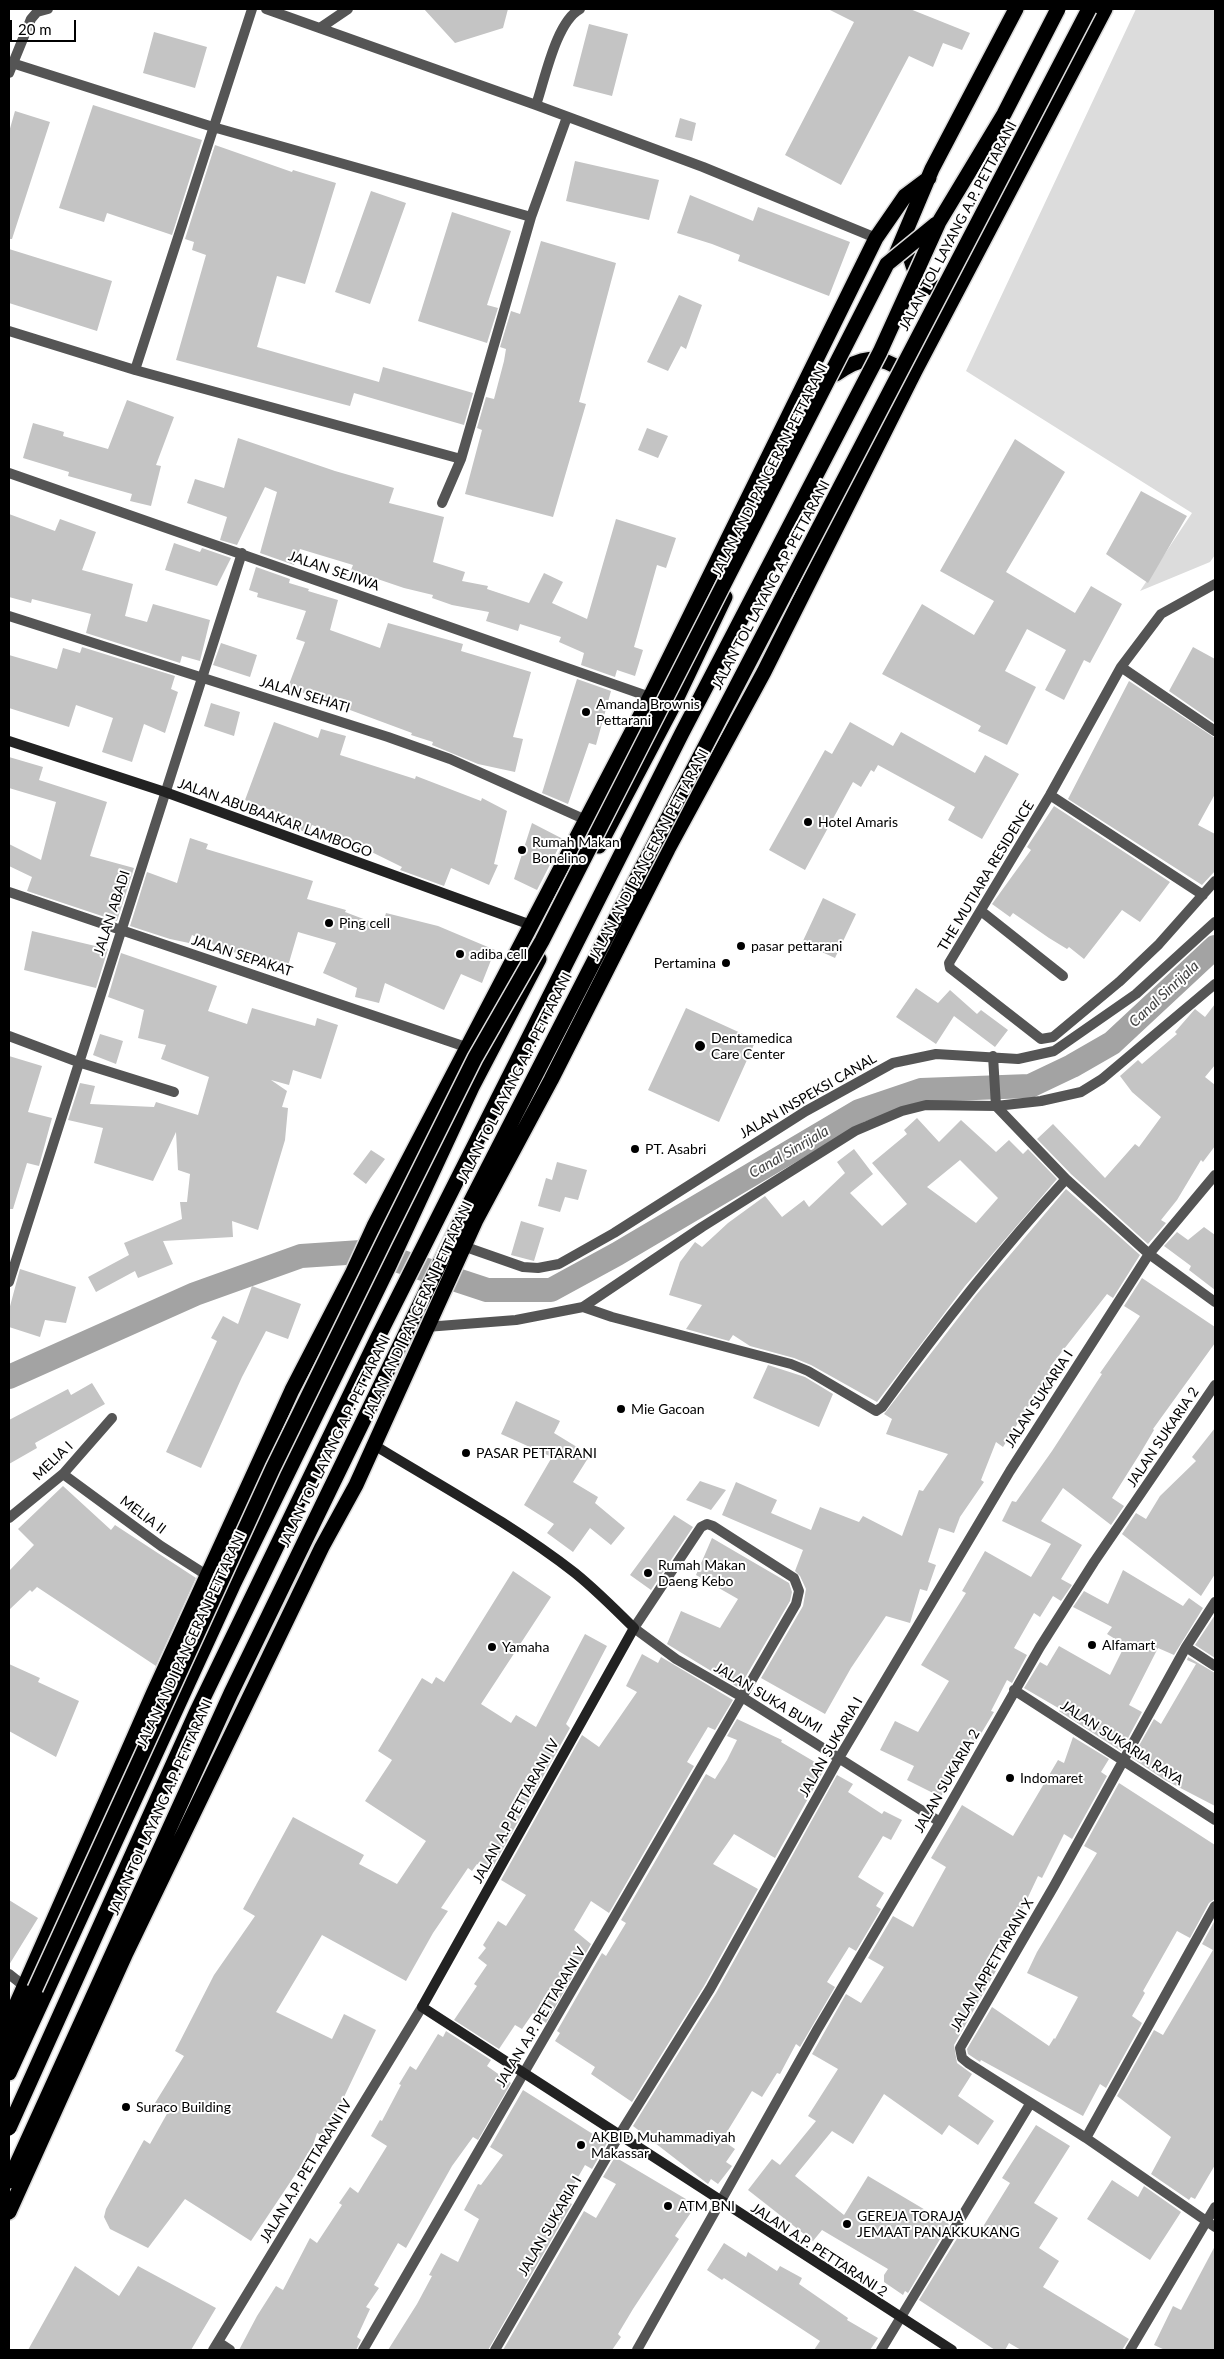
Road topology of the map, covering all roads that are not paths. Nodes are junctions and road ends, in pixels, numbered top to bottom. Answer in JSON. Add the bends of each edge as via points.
{"nodes":[{"id":1,"x":48,"y":9,"type":"edge"},
{"id":2,"x":252,"y":9,"type":"edge"},
{"id":3,"x":266,"y":9,"type":"edge"},
{"id":4,"x":348,"y":9,"type":"edge"},
{"id":5,"x":580,"y":9,"type":"edge"},
{"id":6,"x":1016,"y":9,"type":"edge"},
{"id":7,"x":1058,"y":9,"type":"edge"},
{"id":8,"x":1089,"y":9,"type":"edge"},
{"id":9,"x":1105,"y":9,"type":"edge"},
{"id":10,"x":320,"y":28,"type":"junction"},
{"id":11,"x":10,"y":68,"type":"edge"},
{"id":12,"x":536,"y":105,"type":"junction"},
{"id":13,"x":567,"y":117,"type":"junction"},
{"id":14,"x":213,"y":127,"type":"junction"},
{"id":15,"x":930,"y":177,"type":"junction"},
{"id":16,"x":531,"y":217,"type":"junction"},
{"id":17,"x":939,"y":222,"type":"junction"},
{"id":18,"x":905,"y":237,"type":"junction"},
{"id":19,"x":876,"y":238,"type":"junction"},
{"id":20,"x":969,"y":270,"type":"junction"},
{"id":21,"x":9,"y":331,"type":"edge"},
{"id":22,"x":135,"y":370,"type":"junction"},
{"id":23,"x":836,"y":374,"type":"junction"},
{"id":24,"x":900,"y":402,"type":"junction"},
{"id":25,"x":461,"y":459,"type":"junction"},
{"id":26,"x":9,"y":472,"type":"edge"},
{"id":27,"x":442,"y":503,"type":"dead end"},
{"id":28,"x":242,"y":553,"type":"junction"},
{"id":29,"x":1215,"y":584,"type":"edge"},
{"id":30,"x":9,"y":616,"type":"edge"},
{"id":31,"x":1121,"y":667,"type":"junction"},
{"id":32,"x":202,"y":678,"type":"junction"},
{"id":33,"x":650,"y":696,"type":"junction"},
{"id":34,"x":1215,"y":731,"type":"edge"},
{"id":35,"x":9,"y":741,"type":"edge"},
{"id":36,"x":615,"y":761,"type":"junction"},
{"id":37,"x":637,"y":774,"type":"junction"},
{"id":38,"x":165,"y":792,"type":"junction"},
{"id":39,"x":1050,"y":796,"type":"junction"},
{"id":40,"x":586,"y":820,"type":"junction"},
{"id":41,"x":1215,"y":880,"type":"edge"},
{"id":42,"x":9,"y":892,"type":"edge"},
{"id":43,"x":1203,"y":895,"type":"junction"},
{"id":44,"x":981,"y":911,"type":"junction"},
{"id":45,"x":1215,"y":922,"type":"edge"},
{"id":46,"x":531,"y":925,"type":"junction"},
{"id":47,"x":121,"y":931,"type":"junction"},
{"id":48,"x":1063,"y":976,"type":"dead end"},
{"id":49,"x":1215,"y":984,"type":"edge"},
{"id":50,"x":9,"y":1036,"type":"edge"},
{"id":51,"x":466,"y":1048,"type":"junction"},
{"id":52,"x":993,"y":1060,"type":"junction"},
{"id":53,"x":78,"y":1062,"type":"junction"},
{"id":54,"x":452,"y":1076,"type":"junction"},
{"id":55,"x":472,"y":1087,"type":"junction"},
{"id":56,"x":174,"y":1092,"type":"dead end"},
{"id":57,"x":996,"y":1102,"type":"junction"},
{"id":58,"x":1215,"y":1174,"type":"edge"},
{"id":59,"x":1066,"y":1179,"type":"junction"},
{"id":60,"x":373,"y":1227,"type":"junction"},
{"id":61,"x":402,"y":1238,"type":"junction"},
{"id":62,"x":460,"y":1250,"type":"junction"},
{"id":63,"x":1149,"y":1254,"type":"junction"},
{"id":64,"x":353,"y":1273,"type":"junction"},
{"id":65,"x":9,"y":1282,"type":"edge"},
{"id":66,"x":382,"y":1282,"type":"junction"},
{"id":67,"x":1215,"y":1302,"type":"edge"},
{"id":68,"x":583,"y":1307,"type":"junction"},
{"id":69,"x":428,"y":1323,"type":"junction"},
{"id":70,"x":1215,"y":1385,"type":"edge"},
{"id":71,"x":112,"y":1418,"type":"dead end"},
{"id":72,"x":374,"y":1445,"type":"junction"},
{"id":73,"x":63,"y":1474,"type":"junction"},
{"id":74,"x":9,"y":1518,"type":"edge"},
{"id":75,"x":208,"y":1576,"type":"junction"},
{"id":76,"x":1215,"y":1602,"type":"edge"},
{"id":77,"x":634,"y":1628,"type":"junction"},
{"id":78,"x":1186,"y":1647,"type":"junction"},
{"id":79,"x":1215,"y":1666,"type":"edge"},
{"id":80,"x":1014,"y":1690,"type":"junction"},
{"id":81,"x":742,"y":1697,"type":"junction"},
{"id":82,"x":839,"y":1758,"type":"junction"},
{"id":83,"x":1123,"y":1760,"type":"junction"},
{"id":84,"x":1215,"y":1820,"type":"edge"},
{"id":85,"x":940,"y":1822,"type":"junction"},
{"id":86,"x":1215,"y":1906,"type":"edge"},
{"id":87,"x":9,"y":1974,"type":"edge"},
{"id":88,"x":30,"y":1988,"type":"junction"},
{"id":89,"x":422,"y":2007,"type":"junction"},
{"id":90,"x":9,"y":2021,"type":"edge"},
{"id":91,"x":9,"y":2045,"type":"edge"},
{"id":92,"x":525,"y":2072,"type":"junction"},
{"id":93,"x":9,"y":2073,"type":"edge"},
{"id":94,"x":1030,"y":2104,"type":"junction"},
{"id":95,"x":9,"y":2128,"type":"edge"},
{"id":96,"x":620,"y":2134,"type":"junction"},
{"id":97,"x":1086,"y":2138,"type":"junction"},
{"id":98,"x":9,"y":2181,"type":"edge"},
{"id":99,"x":721,"y":2203,"type":"junction"},
{"id":100,"x":1215,"y":2207,"type":"edge"},
{"id":101,"x":9,"y":2212,"type":"edge"},
{"id":102,"x":1211,"y":2224,"type":"edge"},
{"id":103,"x":900,"y":2318,"type":"junction"},
{"id":104,"x":216,"y":2346,"type":"edge"},
{"id":105,"x":230,"y":2350,"type":"edge"},
{"id":106,"x":363,"y":2350,"type":"edge"},
{"id":107,"x":495,"y":2350,"type":"edge"},
{"id":108,"x":637,"y":2350,"type":"edge"},
{"id":109,"x":881,"y":2350,"type":"edge"},
{"id":110,"x":952,"y":2350,"type":"edge"},
{"id":111,"x":1130,"y":2350,"type":"edge"}],
"edges":[{"from":1,"to":11,"type":"street","via":[[34,16]]},
{"from":2,"to":14,"type":"street"},
{"from":3,"to":10,"type":"street"},
{"from":4,"to":10,"type":"street"},
{"from":5,"to":12,"type":"street","via":[[571,13],[562,28]]},
{"from":6,"to":15,"type":"highway","name":"JALAN ANDI PANGERAN PETTARANI"},
{"from":7,"to":17,"type":"highway","name":"JALAN TOL LAYANG A.P. PETTARANI","bridge":true,"via":[[1004,114]]},
{"from":8,"to":98,"type":"highway","name":"JALAN TOL LAYANG A.P. PETTARANI","bridge":true,"via":[[453,1236],[231,1693]]},
{"from":9,"to":20,"type":"highway","name":"JALAN ANDI PANGERAN PETTARANI"},
{"from":10,"to":12,"type":"street"},
{"from":11,"to":14,"type":"street"},
{"from":12,"to":13,"type":"street"},
{"from":13,"to":16,"type":"street"},
{"from":13,"to":19,"type":"street","via":[[733,178]]},
{"from":14,"to":16,"type":"street"},
{"from":14,"to":22,"type":"street"},
{"from":15,"to":18,"type":"highway","name":"JALAN ANDI PANGERAN PETTARANI"},
{"from":15,"to":19,"type":"highway","name":"JALAN ANDI PANGERAN PETTARANI","via":[[905,196]]},
{"from":16,"to":25,"type":"street"},
{"from":17,"to":88,"type":"highway","bridge":true,"via":[[886,264],[542,941],[476,1058],[273,1468]]},
{"from":17,"to":95,"type":"highway","name":"JALAN TOL LAYANG A.P. PETTARANI","bridge":true,"via":[[880,352],[682,733],[378,1337],[196,1713]]},
{"from":18,"to":20,"type":"highway","via":[[921,283],[933,288],[950,287]]},
{"from":18,"to":23,"type":"highway","name":"JALAN ANDI PANGERAN PETTARANI"},
{"from":19,"to":33,"type":"highway","name":"JALAN ANDI PANGERAN PETTARANI"},
{"from":20,"to":24,"type":"highway","name":"JALAN ANDI PANGERAN PETTARANI"},
{"from":21,"to":22,"type":"street"},
{"from":22,"to":25,"type":"street"},
{"from":23,"to":24,"type":"highway","via":[[866,359],[883,359],[903,371],[905,381]]},
{"from":23,"to":37,"type":"highway","name":"JALAN ANDI PANGERAN PETTARANI","via":[[774,492],[672,708]]},
{"from":24,"to":62,"type":"highway","name":"JALAN ANDI PANGERAN PETTARANI","via":[[764,672],[668,848],[551,1080]]},
{"from":25,"to":27,"type":"street"},
{"from":26,"to":28,"type":"street","name":"JALAN SEJIWA"},
{"from":28,"to":32,"type":"street","name":"JALAN ABADI"},
{"from":28,"to":33,"type":"street","name":"JALAN SEJIWA"},
{"from":29,"to":31,"type":"street","name":"THE MUTIARA RESIDENCE","via":[[1161,614]]},
{"from":30,"to":32,"type":"street","name":"JALAN SEHATI"},
{"from":31,"to":34,"type":"street"},
{"from":31,"to":39,"type":"street","name":"THE MUTIARA RESIDENCE"},
{"from":32,"to":38,"type":"street","name":"JALAN ABADI"},
{"from":32,"to":40,"type":"street","name":"JALAN SEHATI","via":[[334,718],[441,756]]},
{"from":33,"to":36,"type":"highway","name":"JALAN ANDI PANGERAN PETTARANI"},
{"from":35,"to":38,"type":"street","name":"JALAN ABUBAAKAR LAMBOGO"},
{"from":36,"to":37,"type":"highway"},
{"from":36,"to":40,"type":"highway","name":"JALAN ANDI PANGERAN PETTARANI"},
{"from":37,"to":55,"type":"highway","name":"JALAN ANDI PANGERAN PETTARANI"},
{"from":38,"to":46,"type":"street","name":"JALAN ABUBAAKAR LAMBOGO"},
{"from":38,"to":47,"type":"street","name":"JALAN ABADI"},
{"from":39,"to":43,"type":"street","name":"THE MUTIARA RESIDENCE"},
{"from":39,"to":44,"type":"street","name":"THE MUTIARA RESIDENCE"},
{"from":40,"to":46,"type":"highway","name":"JALAN ANDI PANGERAN PETTARANI"},
{"from":41,"to":43,"type":"street","name":"THE MUTIARA RESIDENCE"},
{"from":42,"to":47,"type":"street","name":"JALAN SEPAKAT"},
{"from":43,"to":44,"type":"street","name":"THE MUTIARA RESIDENCE","via":[[1119,982],[1046,1039],[950,968],[949,962]]},
{"from":44,"to":48,"type":"street"},
{"from":45,"to":52,"type":"street","name":"JALAN INSPEKSI CANAL","via":[[1136,994],[1054,1051],[1018,1059]]},
{"from":46,"to":51,"type":"highway","name":"JALAN ANDI PANGERAN PETTARANI"},
{"from":47,"to":51,"type":"street","name":"JALAN SEPAKAT"},
{"from":47,"to":53,"type":"street","name":"JALAN ABADI"},
{"from":49,"to":57,"type":"street","via":[[1082,1092],[1042,1101]]},
{"from":50,"to":53,"type":"street"},
{"from":51,"to":54,"type":"highway","name":"JALAN ANDI PANGERAN PETTARANI"},
{"from":52,"to":57,"type":"street"},
{"from":52,"to":62,"type":"street","name":"JALAN INSPEKSI CANAL","via":[[936,1054],[881,1068],[559,1264],[523,1267]]},
{"from":53,"to":56,"type":"street"},
{"from":53,"to":65,"type":"street","name":"JALAN ABADI"},
{"from":54,"to":55,"type":"highway"},
{"from":54,"to":60,"type":"highway","name":"JALAN ANDI PANGERAN PETTARANI"},
{"from":55,"to":61,"type":"highway","name":"JALAN ANDI PANGERAN PETTARANI"},
{"from":57,"to":59,"type":"street"},
{"from":57,"to":68,"type":"street","via":[[926,1104],[870,1123],[702,1226]]},
{"from":58,"to":63,"type":"street","name":"JALAN SUKARIA I"},
{"from":59,"to":63,"type":"street"},
{"from":59,"to":68,"type":"street","via":[[1016,1234],[876,1411],[792,1364]]},
{"from":60,"to":61,"type":"street"},
{"from":60,"to":64,"type":"highway","name":"JALAN ANDI PANGERAN PETTARANI"},
{"from":61,"to":66,"type":"highway","name":"JALAN ANDI PANGERAN PETTARANI"},
{"from":62,"to":69,"type":"highway","name":"JALAN ANDI PANGERAN PETTARANI"},
{"from":63,"to":67,"type":"street"},
{"from":63,"to":82,"type":"street","name":"JALAN SUKARIA I","via":[[1010,1471]]},
{"from":64,"to":66,"type":"street"},
{"from":64,"to":75,"type":"highway","name":"JALAN ANDI PANGERAN PETTARANI","via":[[292,1390]]},
{"from":66,"to":93,"type":"highway","name":"JALAN ANDI PANGERAN PETTARANI","via":[[233,1585]]},
{"from":68,"to":69,"type":"street","via":[[516,1320]]},
{"from":69,"to":72,"type":"highway","name":"JALAN ANDI PANGERAN PETTARANI"},
{"from":70,"to":80,"type":"street","name":"JALAN SUKARIA 2","via":[[1094,1562]]},
{"from":71,"to":73,"type":"street","name":"MELIA I"},
{"from":72,"to":77,"type":"street","via":[[540,1548],[588,1584]]},
{"from":72,"to":101,"type":"highway","name":"JALAN ANDI PANGERAN PETTARANI","via":[[126,1953]]},
{"from":73,"to":74,"type":"street","name":"MELIA I"},
{"from":73,"to":75,"type":"street","name":"MELIA II","via":[[160,1546]]},
{"from":75,"to":88,"type":"highway","name":"JALAN ANDI PANGERAN PETTARANI"},
{"from":76,"to":78,"type":"street"},
{"from":77,"to":81,"type":"street","name":"JALAN SUKA BUMI","via":[[676,1659]]},
{"from":77,"to":81,"type":"street","name":"JALAN A.P. PETTARANI V","via":[[703,1525],[713,1526],[786,1572],[797,1581],[798,1597]]},
{"from":77,"to":89,"type":"street","name":"JALAN A.P PETTARANI IV"},
{"from":78,"to":79,"type":"street"},
{"from":78,"to":83,"type":"street"},
{"from":80,"to":83,"type":"street","name":"JALAN SUKARIA RAYA"},
{"from":80,"to":85,"type":"street","name":"JALAN SUKARIA 2"},
{"from":81,"to":82,"type":"street","name":"JALAN SUKA BUMI"},
{"from":81,"to":92,"type":"street","name":"JALAN A.P. PETTARANI V"},
{"from":82,"to":85,"type":"street","name":"JALAN SUKA BUMI"},
{"from":82,"to":96,"type":"street","name":"JALAN SUKARIA I","via":[[710,1989]]},
{"from":83,"to":84,"type":"street","name":"JALAN SUKARIA RAYA"},
{"from":83,"to":94,"type":"street","name":"JALAN APPETTARANI X","via":[[960,2048],[962,2058],[968,2063]]},
{"from":85,"to":99,"type":"street","name":"JALAN SUKARIA 2","via":[[817,2030]]},
{"from":86,"to":97,"type":"street"},
{"from":87,"to":88,"type":"street"},
{"from":88,"to":90,"type":"highway","name":"JALAN ANDI PANGERAN PETTARANI"},
{"from":88,"to":91,"type":"highway"},
{"from":89,"to":92,"type":"street","name":"JALAN A.P. PETTARANI 2"},
{"from":89,"to":104,"type":"street","name":"JALAN A.P. PETTARANI IV"},
{"from":92,"to":96,"type":"street","name":"JALAN A.P. PETTARANI 2"},
{"from":92,"to":106,"type":"street","name":"JALAN A.P. PETTARANI V"},
{"from":94,"to":97,"type":"street","name":"JALAN APPETTARANI X"},
{"from":94,"to":103,"type":"street"},
{"from":96,"to":99,"type":"street","name":"JALAN A.P. PETTARANI 2"},
{"from":96,"to":107,"type":"street","name":"JALAN SUKARIA I"},
{"from":97,"to":102,"type":"street","name":"JALAN APPETTARANI X"},
{"from":99,"to":103,"type":"street","name":"JALAN A.P. PETTARANI 2"},
{"from":99,"to":108,"type":"street","name":"JALAN SUKARIA 2"},
{"from":100,"to":102,"type":"street"},
{"from":102,"to":111,"type":"street"},
{"from":103,"to":109,"type":"street"},
{"from":103,"to":110,"type":"street","name":"JALAN A.P. PETTARANI 2"},
{"from":104,"to":105,"type":"street"}]}
